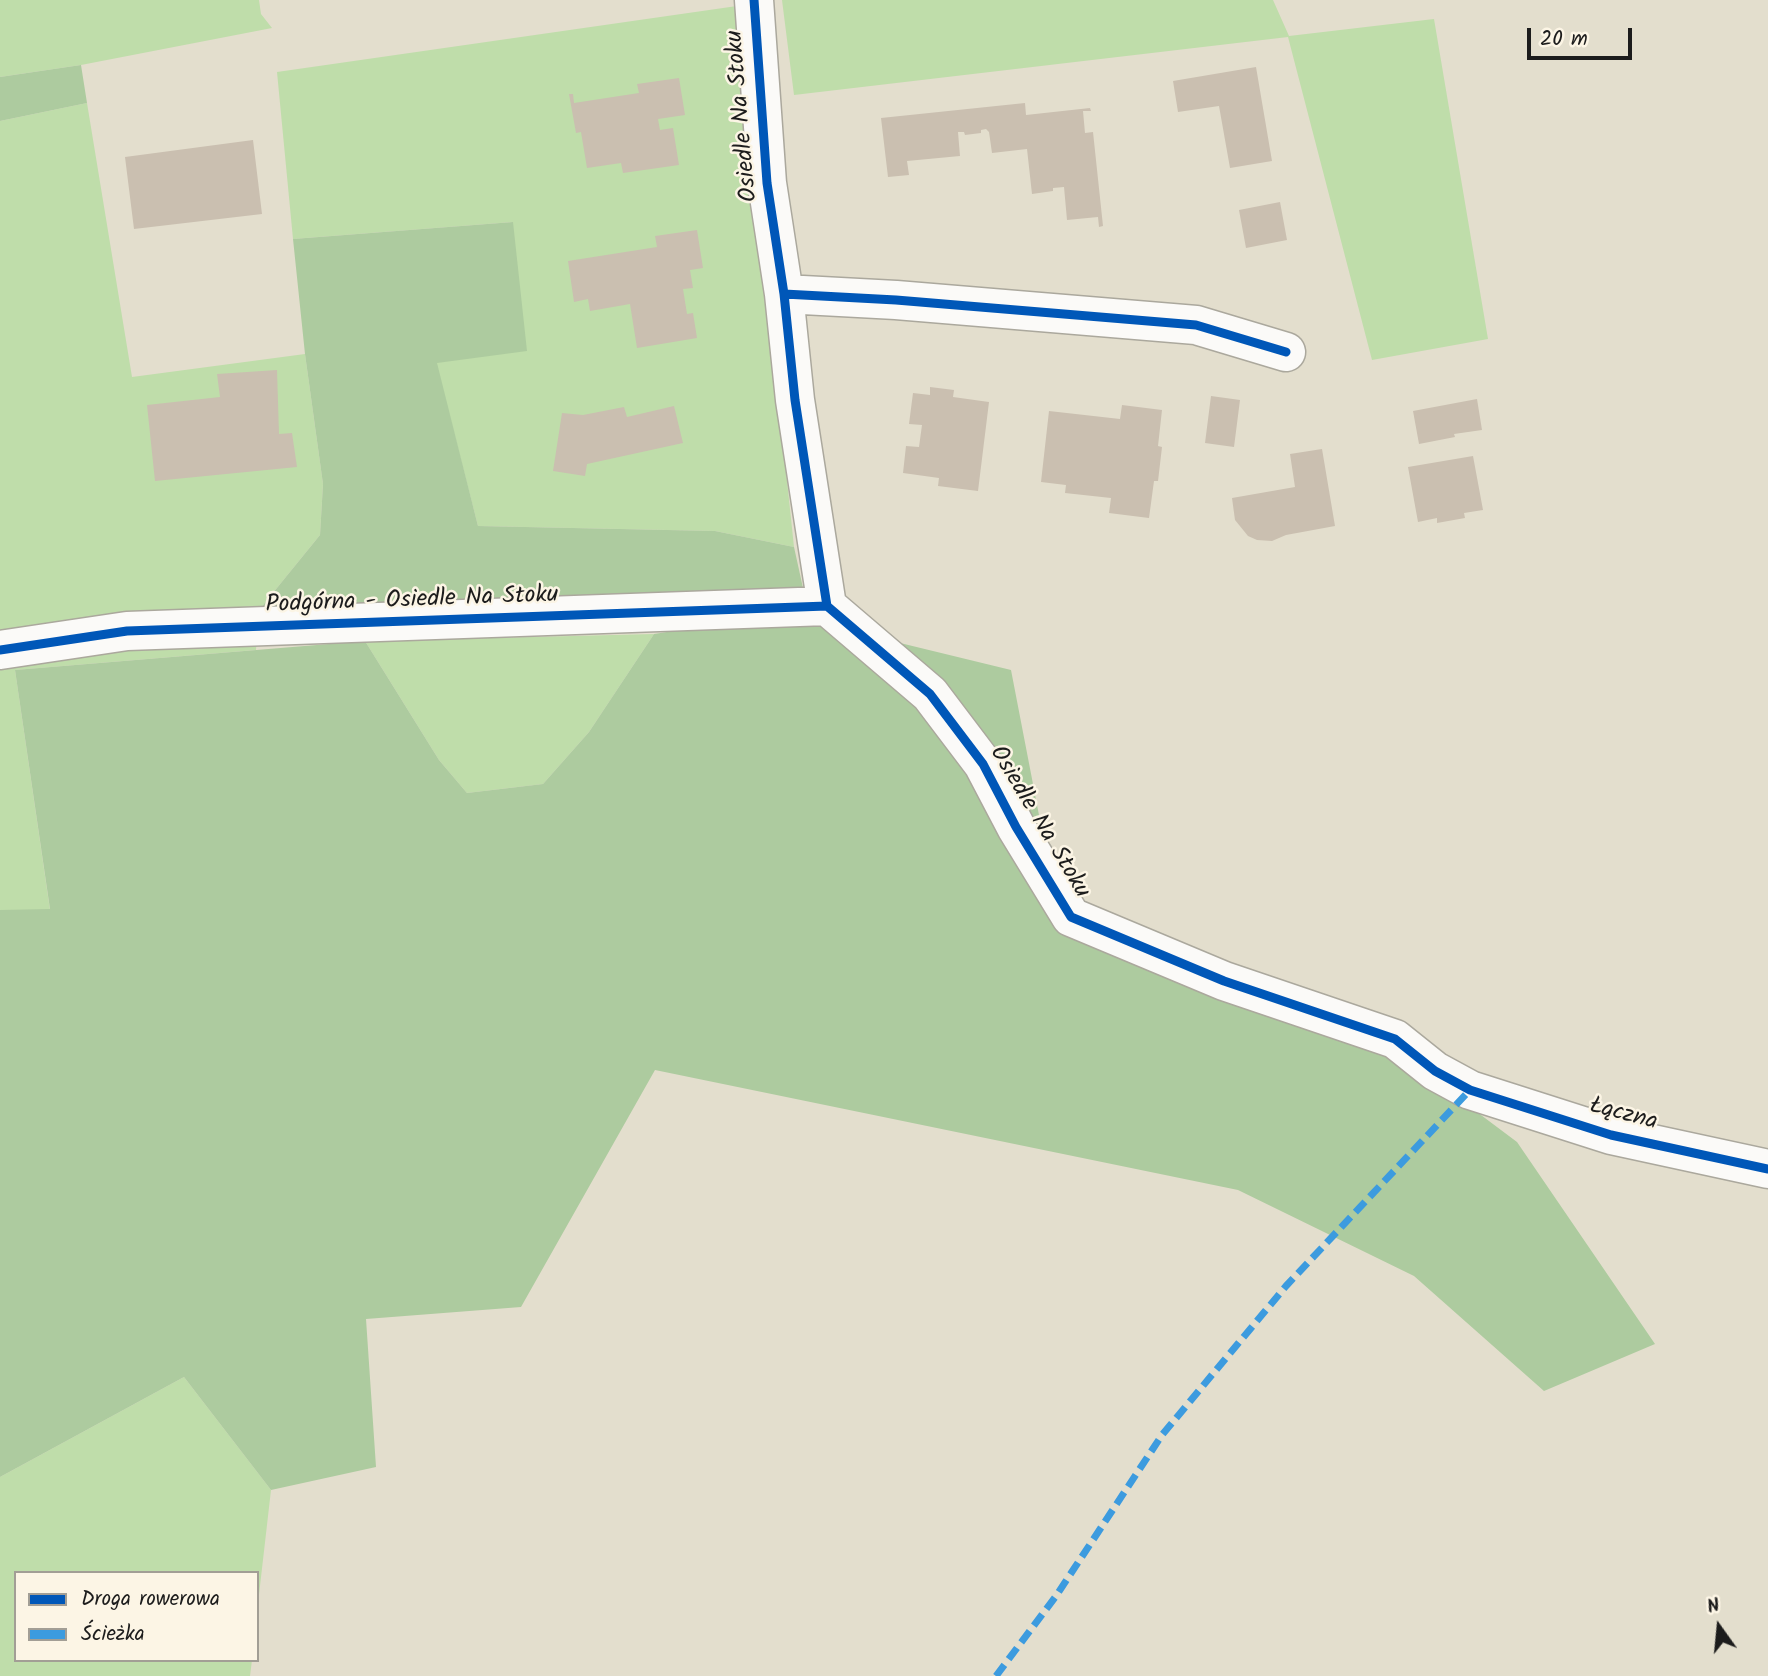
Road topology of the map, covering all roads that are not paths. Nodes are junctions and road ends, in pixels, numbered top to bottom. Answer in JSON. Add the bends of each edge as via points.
{"nodes":[{"id":1,"x":754,"y":0,"type":"edge"},
{"id":2,"x":784,"y":294,"type":"junction"},
{"id":3,"x":1286,"y":352,"type":"dead end"},
{"id":4,"x":827,"y":606,"type":"junction"},
{"id":5,"x":0,"y":650,"type":"edge"},
{"id":6,"x":1470,"y":1090,"type":"joint"},
{"id":7,"x":1768,"y":1169,"type":"edge"}],
"edges":[{"from":1,"to":2,"type":"street","name":"Osiedle Na Stoku","via":[[767,183]]},
{"from":2,"to":3,"type":"street","via":[[1196,325]]},
{"from":2,"to":4,"type":"street","name":"Osiedle Na Stoku","via":[[795,400]]},
{"from":4,"to":5,"type":"street","name":"Podgórna - Osiedle Na Stoku","via":[[127,631]]},
{"from":4,"to":6,"type":"street","name":"Osiedle Na Stoku","via":[[930,694],[984,764],[1071,917],[1224,981],[1395,1039],[1435,1071]]},
{"from":6,"to":7,"type":"street","name":"Łączna","via":[[1611,1135]]}]}
